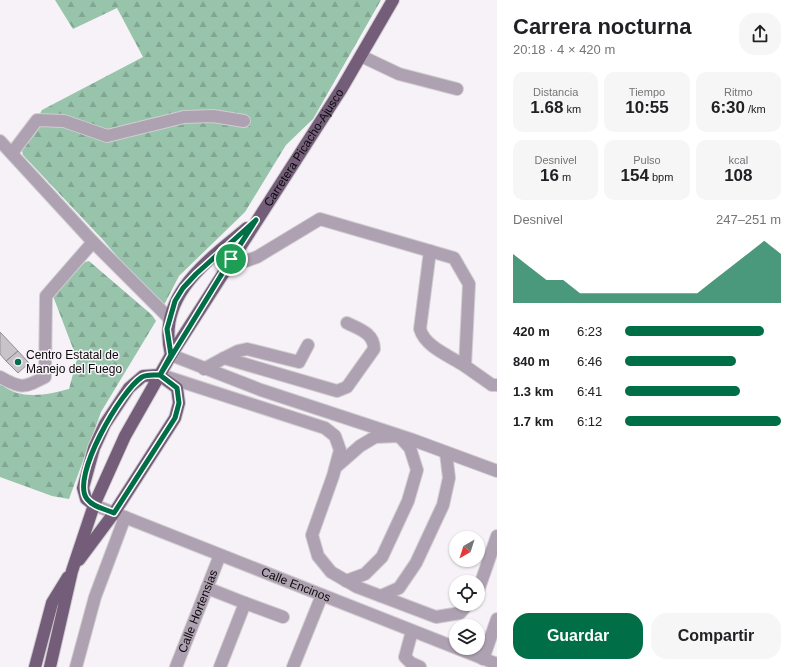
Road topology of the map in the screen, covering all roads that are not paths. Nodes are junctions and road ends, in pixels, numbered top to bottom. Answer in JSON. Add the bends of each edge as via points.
{"nodes":[{"id":1,"x":393,"y":0,"type":"edge"},
{"id":2,"x":361,"y":56,"type":"junction"},
{"id":3,"x":457,"y":89,"type":"dead end"},
{"id":4,"x":244,"y":121,"type":"dead end"},
{"id":5,"x":0,"y":140,"type":"edge"},
{"id":6,"x":12,"y":153,"type":"junction"},
{"id":7,"x":256,"y":220,"type":"junction"},
{"id":8,"x":93,"y":242,"type":"junction"},
{"id":9,"x":430,"y":251,"type":"junction"},
{"id":10,"x":231,"y":259,"type":"junction"},
{"id":11,"x":169,"y":318,"type":"junction"},
{"id":12,"x":347,"y":322,"type":"dead end"},
{"id":13,"x":308,"y":345,"type":"dead end"},
{"id":14,"x":171,"y":355,"type":"junction"},
{"id":15,"x":224,"y":358,"type":"junction"},
{"id":16,"x":465,"y":366,"type":"junction"},
{"id":17,"x":204,"y":369,"type":"junction"},
{"id":18,"x":160,"y":375,"type":"junction"},
{"id":19,"x":0,"y":377,"type":"edge"},
{"id":20,"x":497,"y":385,"type":"edge"},
{"id":21,"x":399,"y":436,"type":"junction"},
{"id":22,"x":446,"y":453,"type":"junction"},
{"id":23,"x":336,"y":467,"type":"junction"},
{"id":24,"x":497,"y":471,"type":"edge"},
{"id":25,"x":94,"y":505,"type":"junction"},
{"id":26,"x":119,"y":515,"type":"junction"},
{"id":27,"x":497,"y":536,"type":"edge"},
{"id":28,"x":220,"y":555,"type":"junction"},
{"id":29,"x":72,"y":571,"type":"junction"},
{"id":30,"x":484,"y":575,"type":"edge"},
{"id":31,"x":346,"y":580,"type":"junction"},
{"id":32,"x":207,"y":588,"type":"junction"},
{"id":33,"x":322,"y":596,"type":"junction"},
{"id":34,"x":381,"y":596,"type":"junction"},
{"id":35,"x":245,"y":603,"type":"junction"},
{"id":36,"x":462,"y":611,"type":"edge"},
{"id":37,"x":283,"y":617,"type":"dead end"},
{"id":38,"x":497,"y":619,"type":"edge"},
{"id":39,"x":412,"y":631,"type":"junction"},
{"id":40,"x":491,"y":663,"type":"edge"},
{"id":41,"x":35,"y":667,"type":"edge"},
{"id":42,"x":50,"y":667,"type":"edge"},
{"id":43,"x":76,"y":667,"type":"edge"},
{"id":44,"x":176,"y":667,"type":"edge"},
{"id":45,"x":220,"y":667,"type":"edge"},
{"id":46,"x":293,"y":667,"type":"edge"},
{"id":47,"x":420,"y":667,"type":"edge"}],
"edges":[{"from":1,"to":2,"type":"main road","name":"Carretera Picacho-Ajusco"},
{"from":2,"to":3,"type":"street","via":[[399,74]]},
{"from":2,"to":7,"type":"main road","name":"Carretera Picacho-Ajusco"},
{"from":4,"to":6,"type":"street","via":[[213,116],[184,117],[107,136],[64,121],[37,120]]},
{"from":5,"to":6,"type":"street"},
{"from":6,"to":8,"type":"street"},
{"from":7,"to":10,"type":"main road","name":"Carretera Picacho-Ajusco"},
{"from":7,"to":11,"type":"main road","via":[[225,246],[183,288]]},
{"from":8,"to":11,"type":"street"},
{"from":8,"to":19,"type":"street","via":[[46,296],[45,377],[28,386],[14,385]]},
{"from":9,"to":10,"type":"street","via":[[320,219],[257,257],[246,261]]},
{"from":9,"to":16,"type":"street","via":[[454,258],[469,284]]},
{"from":9,"to":16,"type":"street","via":[[420,329],[427,342]]},
{"from":10,"to":14,"type":"main road","name":"Carretera Picacho-Ajusco"},
{"from":11,"to":14,"type":"main road","via":[[167,329]]},
{"from":12,"to":15,"type":"street","via":[[370,336],[374,342],[374,349],[347,387],[337,391]]},
{"from":13,"to":15,"type":"street","via":[[299,362],[247,349]]},
{"from":14,"to":17,"type":"street"},
{"from":14,"to":18,"type":"main road","name":"Carretera Picacho-Ajusco"},
{"from":15,"to":17,"type":"street"},
{"from":16,"to":20,"type":"street","via":[[492,385]]},
{"from":17,"to":21,"type":"street"},
{"from":18,"to":23,"type":"street","via":[[325,428],[335,436],[340,450]]},
{"from":18,"to":25,"type":"main road","name":"Carretera Picacho-Ajusco","via":[[125,436]]},
{"from":18,"to":25,"type":"main road","via":[[143,376],[129,388],[105,424],[94,448],[83,488],[86,499]]},
{"from":18,"to":26,"type":"main road","via":[[177,388],[179,403],[175,418]]},
{"from":21,"to":22,"type":"street"},
{"from":21,"to":23,"type":"street","via":[[375,437],[360,446]]},
{"from":21,"to":31,"type":"street","via":[[410,448],[417,470],[408,502],[382,557],[365,574]]},
{"from":22,"to":24,"type":"street"},
{"from":22,"to":34,"type":"street","via":[[449,478],[443,505],[416,563],[399,588]]},
{"from":23,"to":31,"type":"street","via":[[312,535],[318,556],[331,572]]},
{"from":25,"to":26,"type":"street","name":"Calle Encinos"},
{"from":25,"to":29,"type":"main road","name":"Carretera Picacho-Ajusco"},
{"from":26,"to":28,"type":"street","name":"Calle Encinos"},
{"from":26,"to":29,"type":"main road"},
{"from":26,"to":43,"type":"street"},
{"from":27,"to":30,"type":"street"},
{"from":28,"to":32,"type":"street","name":"Calle Hortensias"},
{"from":28,"to":33,"type":"street","name":"Calle Encinos"},
{"from":29,"to":41,"type":"main road","name":"Carretera Picacho-Ajusco","via":[[52,603]]},
{"from":29,"to":42,"type":"main road","name":"Carretera Picacho-Ajusco"},
{"from":31,"to":34,"type":"street"},
{"from":32,"to":35,"type":"street"},
{"from":32,"to":44,"type":"street","name":"Calle Hortensias"},
{"from":33,"to":39,"type":"street","name":"Calle Encinos"},
{"from":33,"to":46,"type":"street"},
{"from":34,"to":36,"type":"street","via":[[436,617]]},
{"from":35,"to":37,"type":"street"},
{"from":35,"to":45,"type":"street"},
{"from":38,"to":40,"type":"street"},
{"from":39,"to":40,"type":"street","name":"Calle Encinos"},
{"from":39,"to":47,"type":"street","via":[[405,657]]}]}
